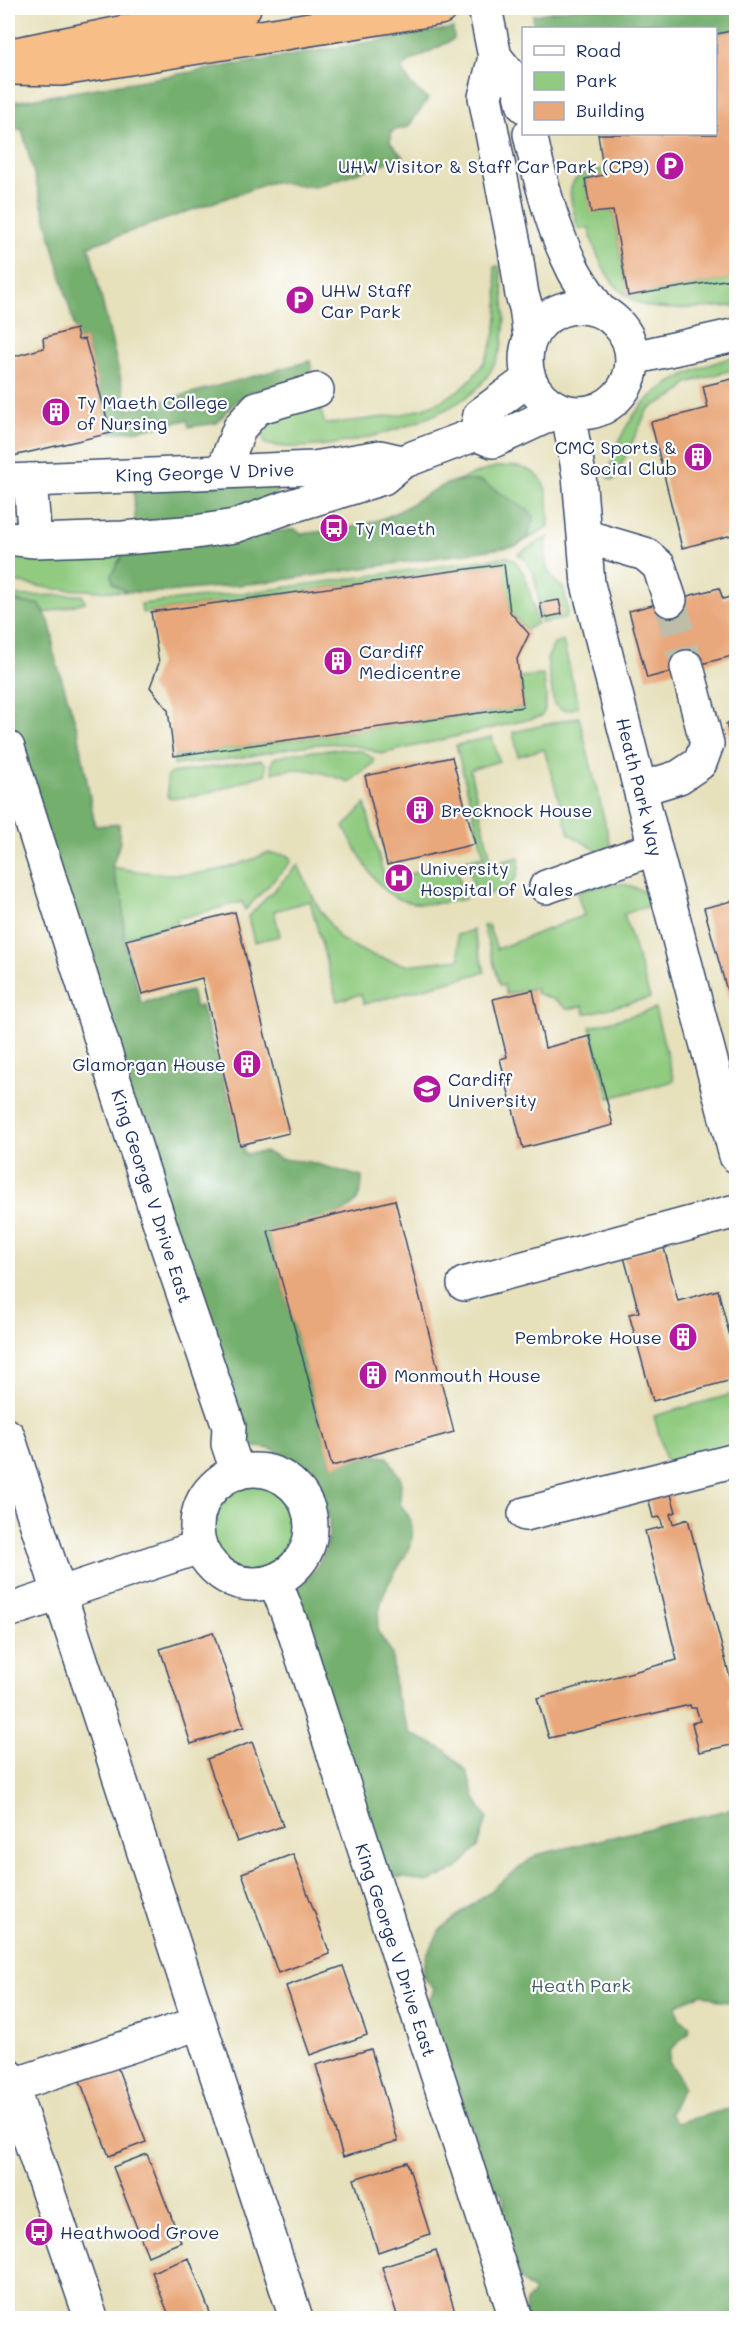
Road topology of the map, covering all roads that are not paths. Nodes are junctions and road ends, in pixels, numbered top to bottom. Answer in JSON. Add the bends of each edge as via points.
{"nodes":[{"id":1,"x":244,"y":8,"type":"edge"},
{"id":2,"x":440,"y":8,"type":"edge"},
{"id":3,"x":486,"y":8,"type":"edge"},
{"id":4,"x":8,"y":56,"type":"edge"},
{"id":5,"x":495,"y":57,"type":"junction"},
{"id":6,"x":8,"y":68,"type":"edge"},
{"id":7,"x":522,"y":98,"type":"edge"},
{"id":8,"x":531,"y":141,"type":"edge"},
{"id":9,"x":599,"y":310,"type":"junction"},
{"id":10,"x":528,"y":323,"type":"junction"},
{"id":11,"x":736,"y":335,"type":"edge"},
{"id":12,"x":633,"y":358,"type":"junction"},
{"id":13,"x":529,"y":379,"type":"junction"},
{"id":14,"x":317,"y":390,"type":"dead end"},
{"id":15,"x":564,"y":412,"type":"junction"},
{"id":16,"x":476,"y":434,"type":"junction"},
{"id":17,"x":402,"y":462,"type":"junction"},
{"id":18,"x":223,"y":471,"type":"junction"},
{"id":19,"x":19,"y":481,"type":"edge"},
{"id":20,"x":584,"y":536,"type":"junction"},
{"id":21,"x":21,"y":539,"type":"edge"},
{"id":22,"x":670,"y":600,"type":"tunnel mouth"},
{"id":23,"x":687,"y":667,"type":"tunnel mouth"},
{"id":24,"x":8,"y":748,"type":"edge"},
{"id":25,"x":640,"y":789,"type":"junction"},
{"id":26,"x":655,"y":848,"type":"junction"},
{"id":27,"x":546,"y":887,"type":"dead end"},
{"id":28,"x":736,"y":1156,"type":"edge"},
{"id":29,"x":736,"y":1211,"type":"edge"},
{"id":30,"x":464,"y":1284,"type":"dead end"},
{"id":31,"x":8,"y":1436,"type":"edge"},
{"id":32,"x":736,"y":1460,"type":"edge"},
{"id":33,"x":238,"y":1473,"type":"junction"},
{"id":34,"x":525,"y":1514,"type":"dead end"},
{"id":35,"x":199,"y":1547,"type":"junction"},
{"id":36,"x":275,"y":1581,"type":"junction"},
{"id":37,"x":60,"y":1594,"type":"junction"},
{"id":38,"x":8,"y":1611,"type":"edge"},
{"id":39,"x":199,"y":2023,"type":"junction"},
{"id":40,"x":9,"y":2080,"type":"edge"},
{"id":41,"x":91,"y":2319,"type":"edge"},
{"id":42,"x":296,"y":2319,"type":"edge"},
{"id":43,"x":516,"y":2319,"type":"edge"}],
"edges":[{"from":1,"to":4,"type":"highway"},
{"from":2,"to":6,"type":"highway","via":[[62,69]]},
{"from":3,"to":5,"type":"street"},
{"from":5,"to":7,"type":"street","via":[[519,87]]},
{"from":5,"to":10,"type":"street","via":[[485,97]]},
{"from":8,"to":9,"type":"street","via":[[560,237],[574,271]]},
{"from":8,"to":10,"type":"street","via":[[517,166],[531,243],[534,291]]},
{"from":9,"to":10,"type":"street","via":[[585,306],[568,308],[539,325]]},
{"from":9,"to":12,"type":"street","via":[[617,321],[628,336]]},
{"from":10,"to":13,"type":"street"},
{"from":11,"to":12,"type":"street"},
{"from":12,"to":15,"type":"street","via":[[625,389],[612,402],[582,414]]},
{"from":13,"to":15,"type":"street","via":[[544,401]]},
{"from":13,"to":16,"type":"street","via":[[480,415]]},
{"from":14,"to":18,"type":"street","via":[[257,408],[240,427]]},
{"from":15,"to":16,"type":"street","name":"King George V Drive","via":[[493,441]]},
{"from":15,"to":20,"type":"street","name":"Heath Park Way","via":[[579,475]]},
{"from":16,"to":17,"type":"street","name":"King George V Drive"},
{"from":17,"to":18,"type":"street","name":"King George V Drive","via":[[380,458],[314,468]]},
{"from":17,"to":21,"type":"street","name":"King George V Drive","via":[[383,478],[235,526],[123,538]]},
{"from":18,"to":19,"type":"street","name":"King George V Drive"},
{"from":19,"to":21,"type":"street"},
{"from":20,"to":22,"type":"street","via":[[645,554],[659,566]]},
{"from":20,"to":25,"type":"street","name":"Heath Park Way","via":[[588,584]]},
{"from":23,"to":25,"type":"street","via":[[707,744],[700,763],[679,777]]},
{"from":24,"to":33,"type":"street","name":"King George V Drive East","via":[[229,1427],[228,1444]]},
{"from":25,"to":26,"type":"street","name":"Heath Park Way"},
{"from":26,"to":27,"type":"street"},
{"from":26,"to":28,"type":"street","name":"Heath Park Way"},
{"from":29,"to":30,"type":"street"},
{"from":31,"to":37,"type":"street"},
{"from":32,"to":34,"type":"street"},
{"from":33,"to":35,"type":"street","via":[[223,1480],[203,1501],[196,1529]]},
{"from":33,"to":36,"type":"street","via":[[271,1472],[300,1492],[308,1508],[312,1525],[310,1543],[296,1566]]},
{"from":35,"to":36,"type":"street","via":[[220,1574],[237,1582],[256,1585]]},
{"from":35,"to":37,"type":"street"},
{"from":36,"to":43,"type":"street","name":"King George V Drive East"},
{"from":37,"to":38,"type":"street"},
{"from":37,"to":39,"type":"street"},
{"from":39,"to":40,"type":"street"},
{"from":39,"to":42,"type":"street"},
{"from":40,"to":41,"type":"street"}]}
